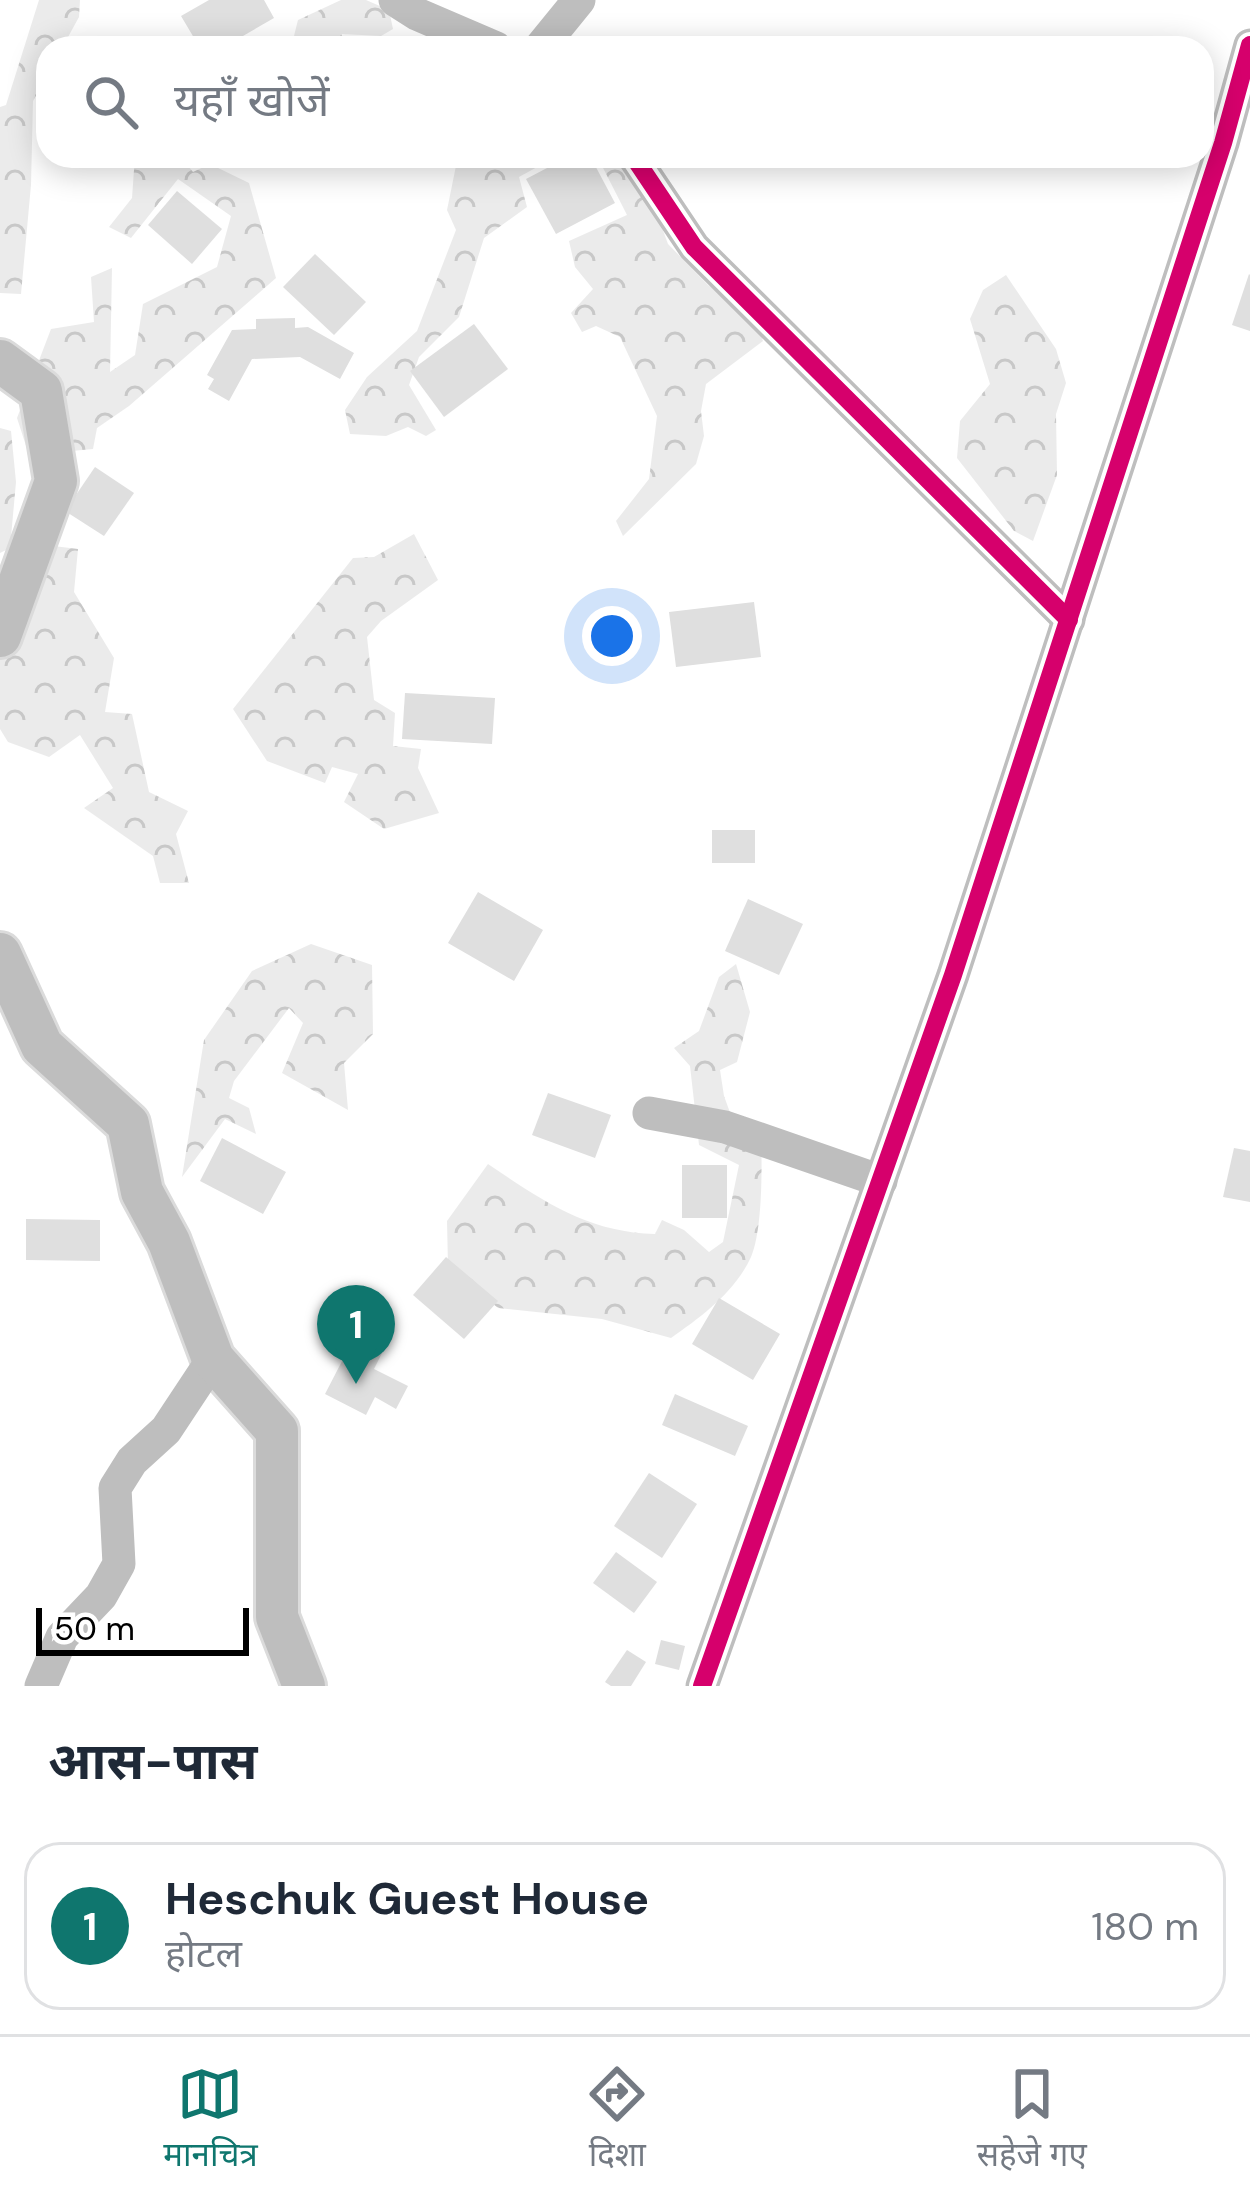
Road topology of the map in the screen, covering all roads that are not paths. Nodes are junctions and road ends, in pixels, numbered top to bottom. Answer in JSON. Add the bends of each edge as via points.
{"nodes":[{"id":1,"x":395,"y":0,"type":"edge"},
{"id":2,"x":579,"y":0,"type":"edge"},
{"id":3,"x":468,"y":36,"type":"edge"},
{"id":4,"x":550,"y":36,"type":"edge"},
{"id":5,"x":1250,"y":44,"type":"edge"},
{"id":6,"x":641,"y":168,"type":"edge"},
{"id":7,"x":0,"y":362,"type":"edge"},
{"id":8,"x":1070,"y":620,"type":"junction"},
{"id":9,"x":0,"y":636,"type":"edge"},
{"id":10,"x":0,"y":954,"type":"edge"},
{"id":11,"x":649,"y":1113,"type":"dead end"},
{"id":12,"x":881,"y":1181,"type":"junction"},
{"id":13,"x":213,"y":1359,"type":"junction"},
{"id":14,"x":41,"y":1686,"type":"edge"},
{"id":15,"x":304,"y":1686,"type":"edge"},
{"id":16,"x":702,"y":1686,"type":"edge"}],
"edges":[{"from":1,"to":3,"type":"street"},
{"from":2,"to":4,"type":"street"},
{"from":5,"to":8,"type":"street"},
{"from":6,"to":8,"type":"street","via":[[694,248]]},
{"from":7,"to":9,"type":"main road","via":[[41,392],[56,481]]},
{"from":8,"to":12,"type":"street"},
{"from":10,"to":13,"type":"main road","via":[[42,1046],[128,1124],[142,1192]]},
{"from":11,"to":12,"type":"street","via":[[725,1127]]},
{"from":12,"to":16,"type":"street"},
{"from":13,"to":14,"type":"street","via":[[116,1488],[119,1564],[62,1637]]},
{"from":13,"to":15,"type":"main road","via":[[277,1431],[277,1617]]}]}
